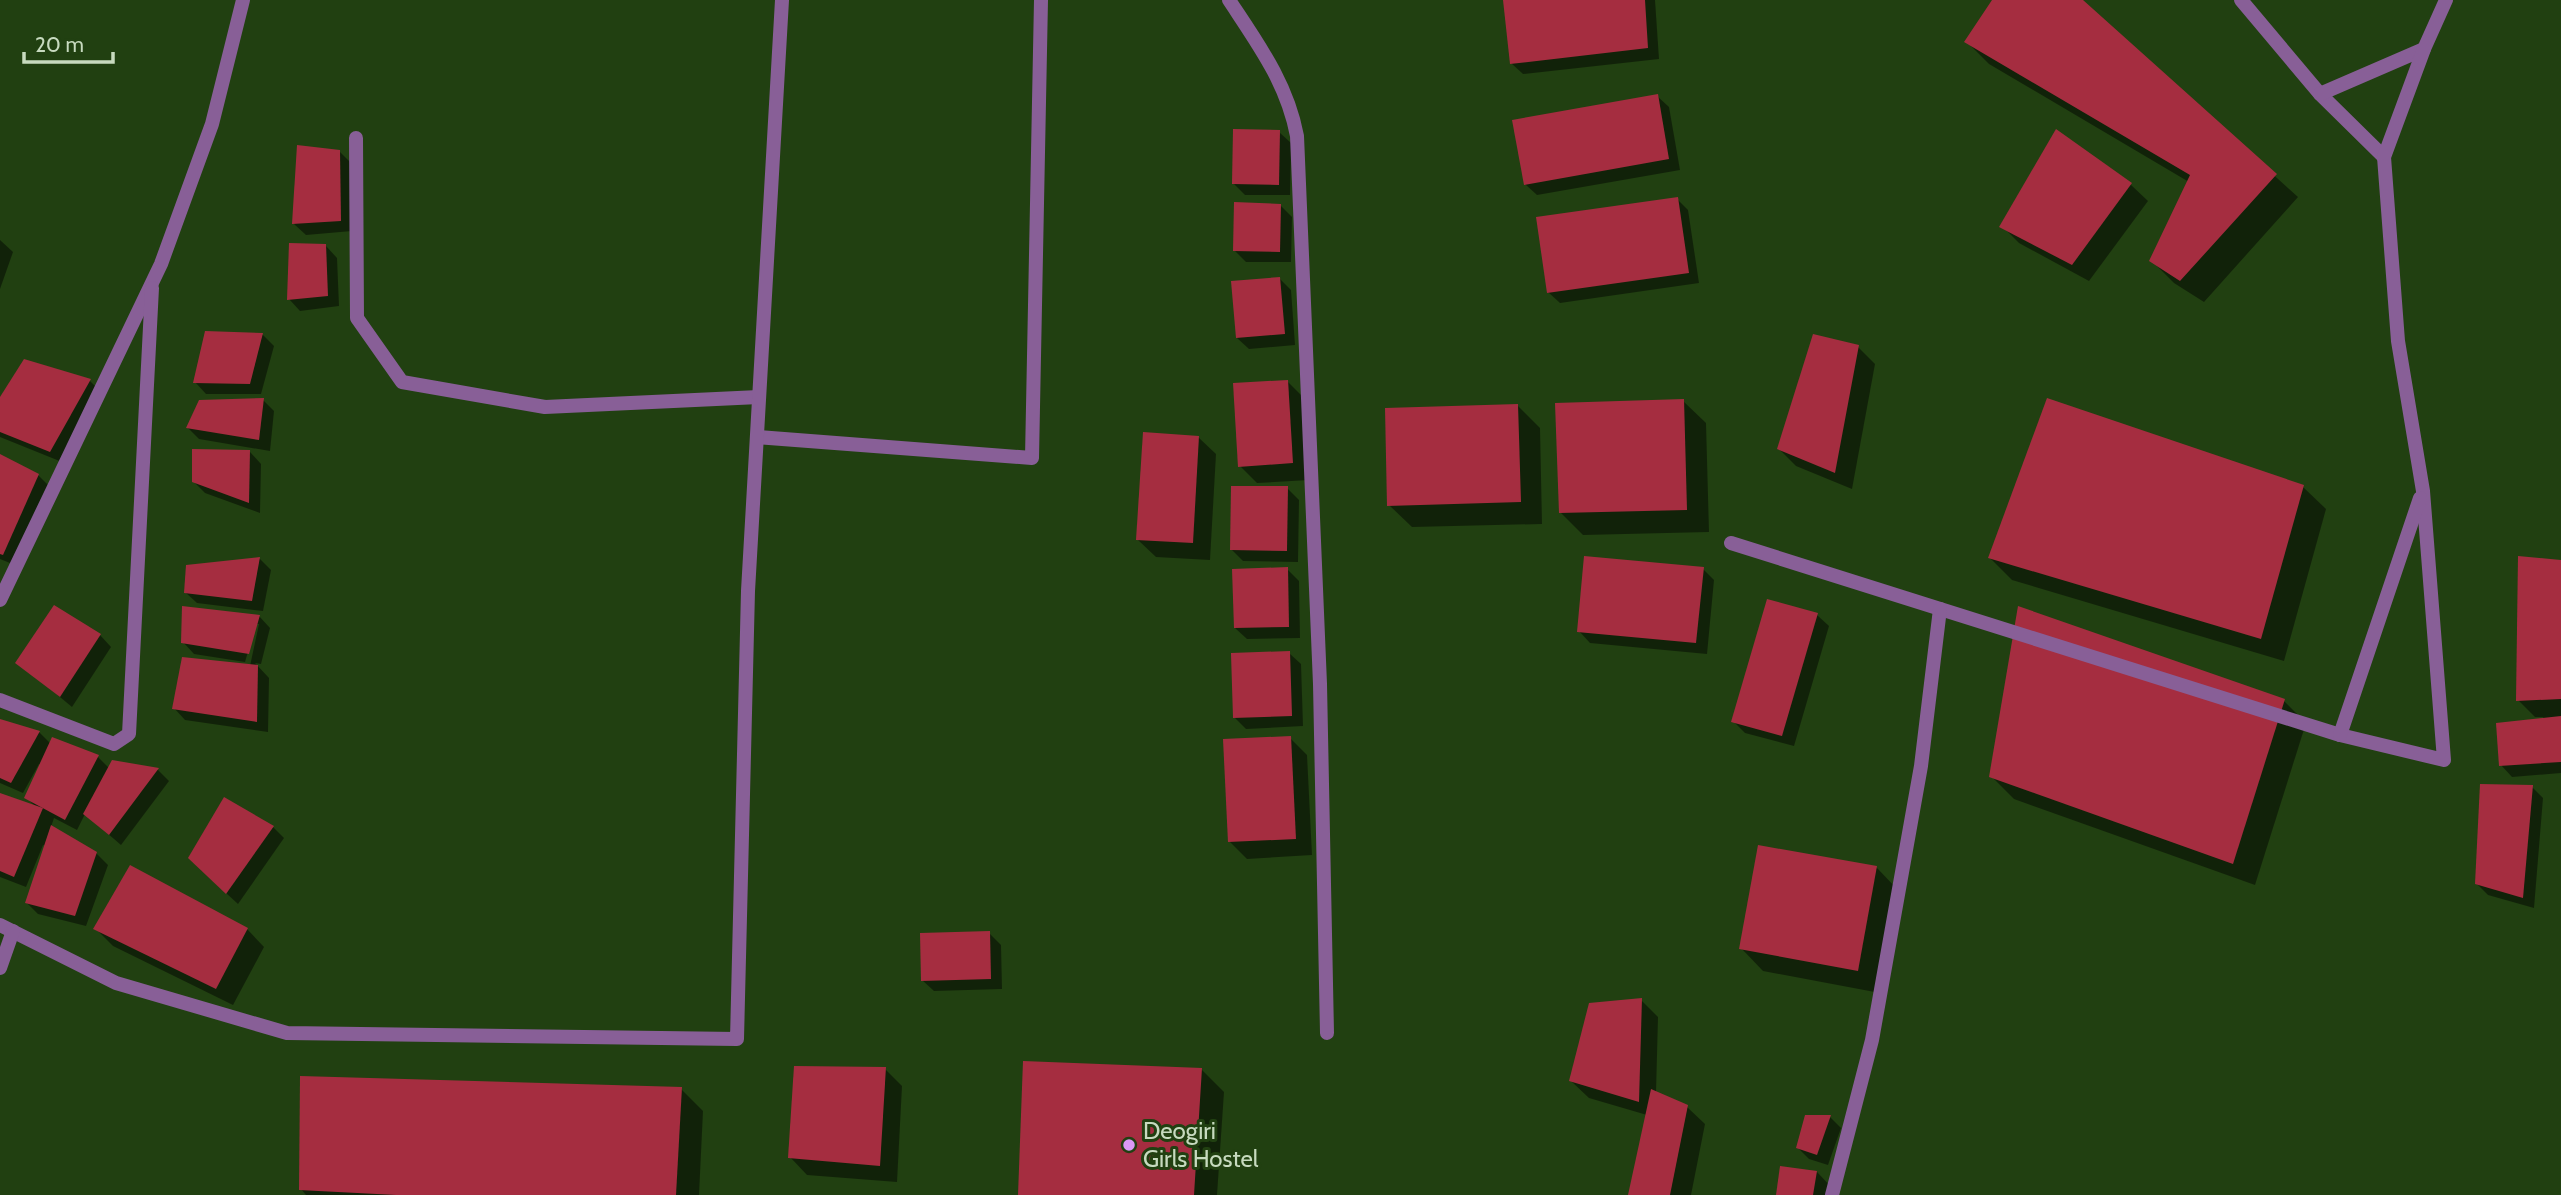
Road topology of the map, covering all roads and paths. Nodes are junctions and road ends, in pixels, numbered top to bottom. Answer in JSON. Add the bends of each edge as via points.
{"nodes":[{"id":1,"x":243,"y":0,"type":"edge"},
{"id":2,"x":782,"y":0,"type":"edge"},
{"id":3,"x":1041,"y":0,"type":"edge"},
{"id":4,"x":1229,"y":0,"type":"edge"},
{"id":5,"x":2241,"y":0,"type":"edge"},
{"id":6,"x":2446,"y":0,"type":"edge"},
{"id":7,"x":2424,"y":49,"type":"junction"},
{"id":8,"x":2320,"y":94,"type":"junction"},
{"id":9,"x":356,"y":138,"type":"dead end"},
{"id":10,"x":2384,"y":157,"type":"junction"},
{"id":11,"x":152,"y":282,"type":"junction"},
{"id":12,"x":760,"y":397,"type":"junction"},
{"id":13,"x":757,"y":437,"type":"junction"},
{"id":14,"x":2423,"y":491,"type":"junction"},
{"id":15,"x":1731,"y":543,"type":"dead end"},
{"id":16,"x":0,"y":600,"type":"edge"},
{"id":17,"x":1940,"y":609,"type":"junction"},
{"id":18,"x":0,"y":700,"type":"edge"},
{"id":19,"x":2340,"y":735,"type":"junction"},
{"id":20,"x":6,"y":928,"type":"edge"},
{"id":21,"x":0,"y":968,"type":"edge"},
{"id":22,"x":1327,"y":1033,"type":"dead end"},
{"id":23,"x":1832,"y":1195,"type":"edge"}],
"edges":[{"from":1,"to":11,"type":"street","via":[[212,124]]},
{"from":2,"to":12,"type":"street"},
{"from":3,"to":13,"type":"street","via":[[1032,458]]},
{"from":4,"to":22,"type":"street","via":[[1277,73],[1297,135],[1320,684]]},
{"from":5,"to":8,"type":"street"},
{"from":6,"to":7,"type":"street"},
{"from":7,"to":8,"type":"street"},
{"from":7,"to":10,"type":"street"},
{"from":8,"to":10,"type":"street"},
{"from":9,"to":12,"type":"street","via":[[357,318],[401,382],[545,407]]},
{"from":10,"to":14,"type":"street","via":[[2398,341]]},
{"from":11,"to":16,"type":"street"},
{"from":11,"to":18,"type":"street","via":[[129,734],[114,744]]},
{"from":12,"to":13,"type":"street"},
{"from":13,"to":20,"type":"street","via":[[748,591],[737,1040],[287,1033],[116,983]]},
{"from":14,"to":19,"type":"street"},
{"from":14,"to":19,"type":"street","via":[[2444,760]]},
{"from":15,"to":17,"type":"street"},
{"from":17,"to":19,"type":"street"},
{"from":17,"to":23,"type":"street","via":[[1921,766],[1872,1040]]},
{"from":20,"to":21,"type":"street"}]}
